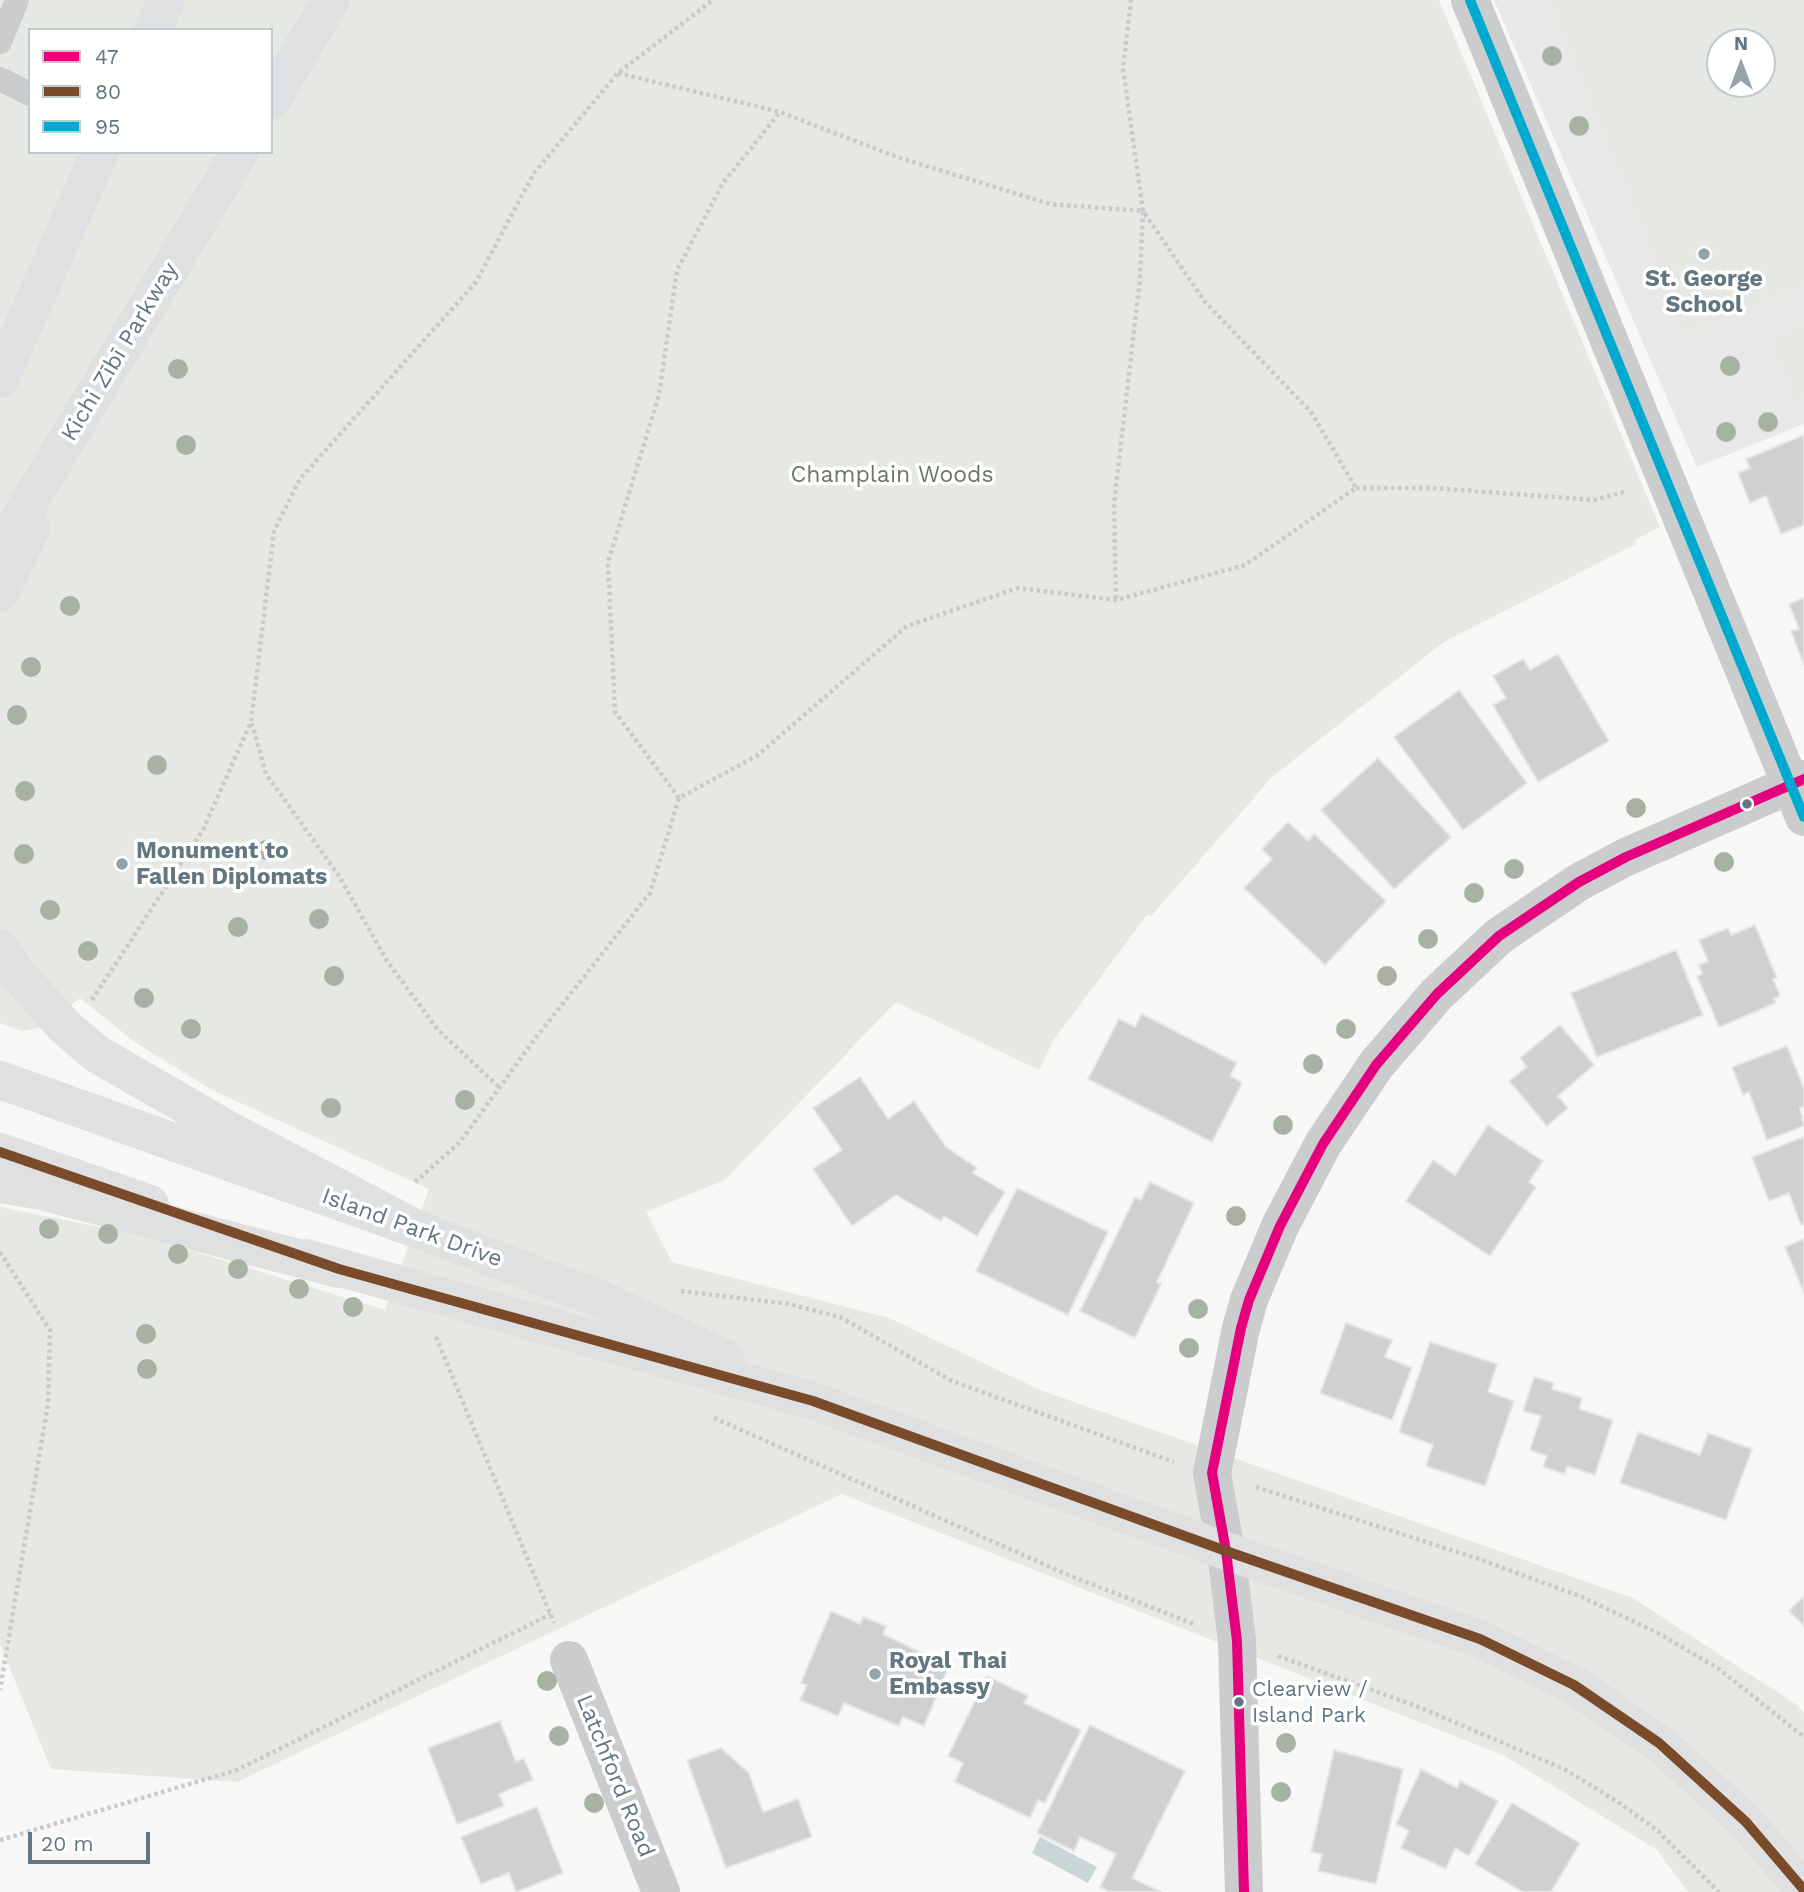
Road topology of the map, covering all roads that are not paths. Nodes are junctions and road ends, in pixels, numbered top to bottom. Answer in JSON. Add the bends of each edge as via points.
{"nodes":[{"id":1,"x":17,"y":0,"type":"edge"},
{"id":2,"x":166,"y":0,"type":"edge"},
{"id":3,"x":331,"y":0,"type":"edge"},
{"id":4,"x":1470,"y":0,"type":"edge"},
{"id":5,"x":154,"y":28,"type":"edge"},
{"id":6,"x":0,"y":42,"type":"edge"},
{"id":7,"x":0,"y":79,"type":"edge"},
{"id":8,"x":28,"y":93,"type":"edge"},
{"id":9,"x":273,"y":98,"type":"edge"},
{"id":10,"x":99,"y":154,"type":"edge"},
{"id":11,"x":239,"y":154,"type":"edge"},
{"id":12,"x":59,"y":245,"type":"junction"},
{"id":13,"x":0,"y":329,"type":"edge"},
{"id":14,"x":107,"y":373,"type":"junction"},
{"id":15,"x":0,"y":379,"type":"edge"},
{"id":16,"x":0,"y":551,"type":"edge"},
{"id":17,"x":0,"y":593,"type":"edge"},
{"id":18,"x":1800,"y":793,"type":"edge"},
{"id":19,"x":0,"y":949,"type":"edge"},
{"id":20,"x":0,"y":1080,"type":"edge"},
{"id":21,"x":0,"y":1152,"type":"edge"},
{"id":22,"x":0,"y":1184,"type":"edge"},
{"id":23,"x":417,"y":1229,"type":"junction"},
{"id":24,"x":339,"y":1269,"type":"junction"},
{"id":25,"x":813,"y":1401,"type":"junction"},
{"id":26,"x":1226,"y":1551,"type":"junction"},
{"id":27,"x":569,"y":1660,"type":"road end"},
{"id":28,"x":1804,"y":1890,"type":"edge"},
{"id":29,"x":661,"y":1892,"type":"edge"},
{"id":30,"x":1244,"y":1892,"type":"edge"}],
"edges":[{"from":1,"to":6,"type":"lane"},
{"from":2,"to":5,"type":"main road"},
{"from":3,"to":9,"type":"main road"},
{"from":4,"to":18,"type":"street","via":[[1666,481]]},
{"from":7,"to":8,"type":"lane"},
{"from":10,"to":12,"type":"main road"},
{"from":11,"to":14,"type":"main road","name":"Kichi Zībī Parkway"},
{"from":12,"to":13,"type":"main road"},
{"from":12,"to":15,"type":"main road"},
{"from":14,"to":16,"type":"main road","name":"Kichi Zībī Parkway"},
{"from":14,"to":17,"type":"main road"},
{"from":18,"to":26,"type":"street","via":[[1626,856],[1537,909],[1467,964],[1376,1065],[1323,1144],[1280,1226],[1249,1300],[1212,1472]]},
{"from":19,"to":23,"type":"main road","via":[[65,1027],[97,1054],[225,1128]]},
{"from":20,"to":23,"type":"main road","name":"Island Park Drive"},
{"from":21,"to":24,"type":"main road","name":"Island Park Drive"},
{"from":22,"to":24,"type":"main road"},
{"from":23,"to":25,"type":"main road","name":"Island Park Drive","via":[[602,1300]]},
{"from":24,"to":25,"type":"main road","name":"Island Park Drive"},
{"from":25,"to":26,"type":"main road","name":"Island Park Drive"},
{"from":26,"to":28,"type":"main road","name":"Island Park Drive","via":[[1458,1630],[1574,1685],[1682,1761],[1752,1829]]},
{"from":26,"to":30,"type":"street","via":[[1237,1641]]},
{"from":27,"to":29,"type":"street","name":"Latchford Road"}]}
